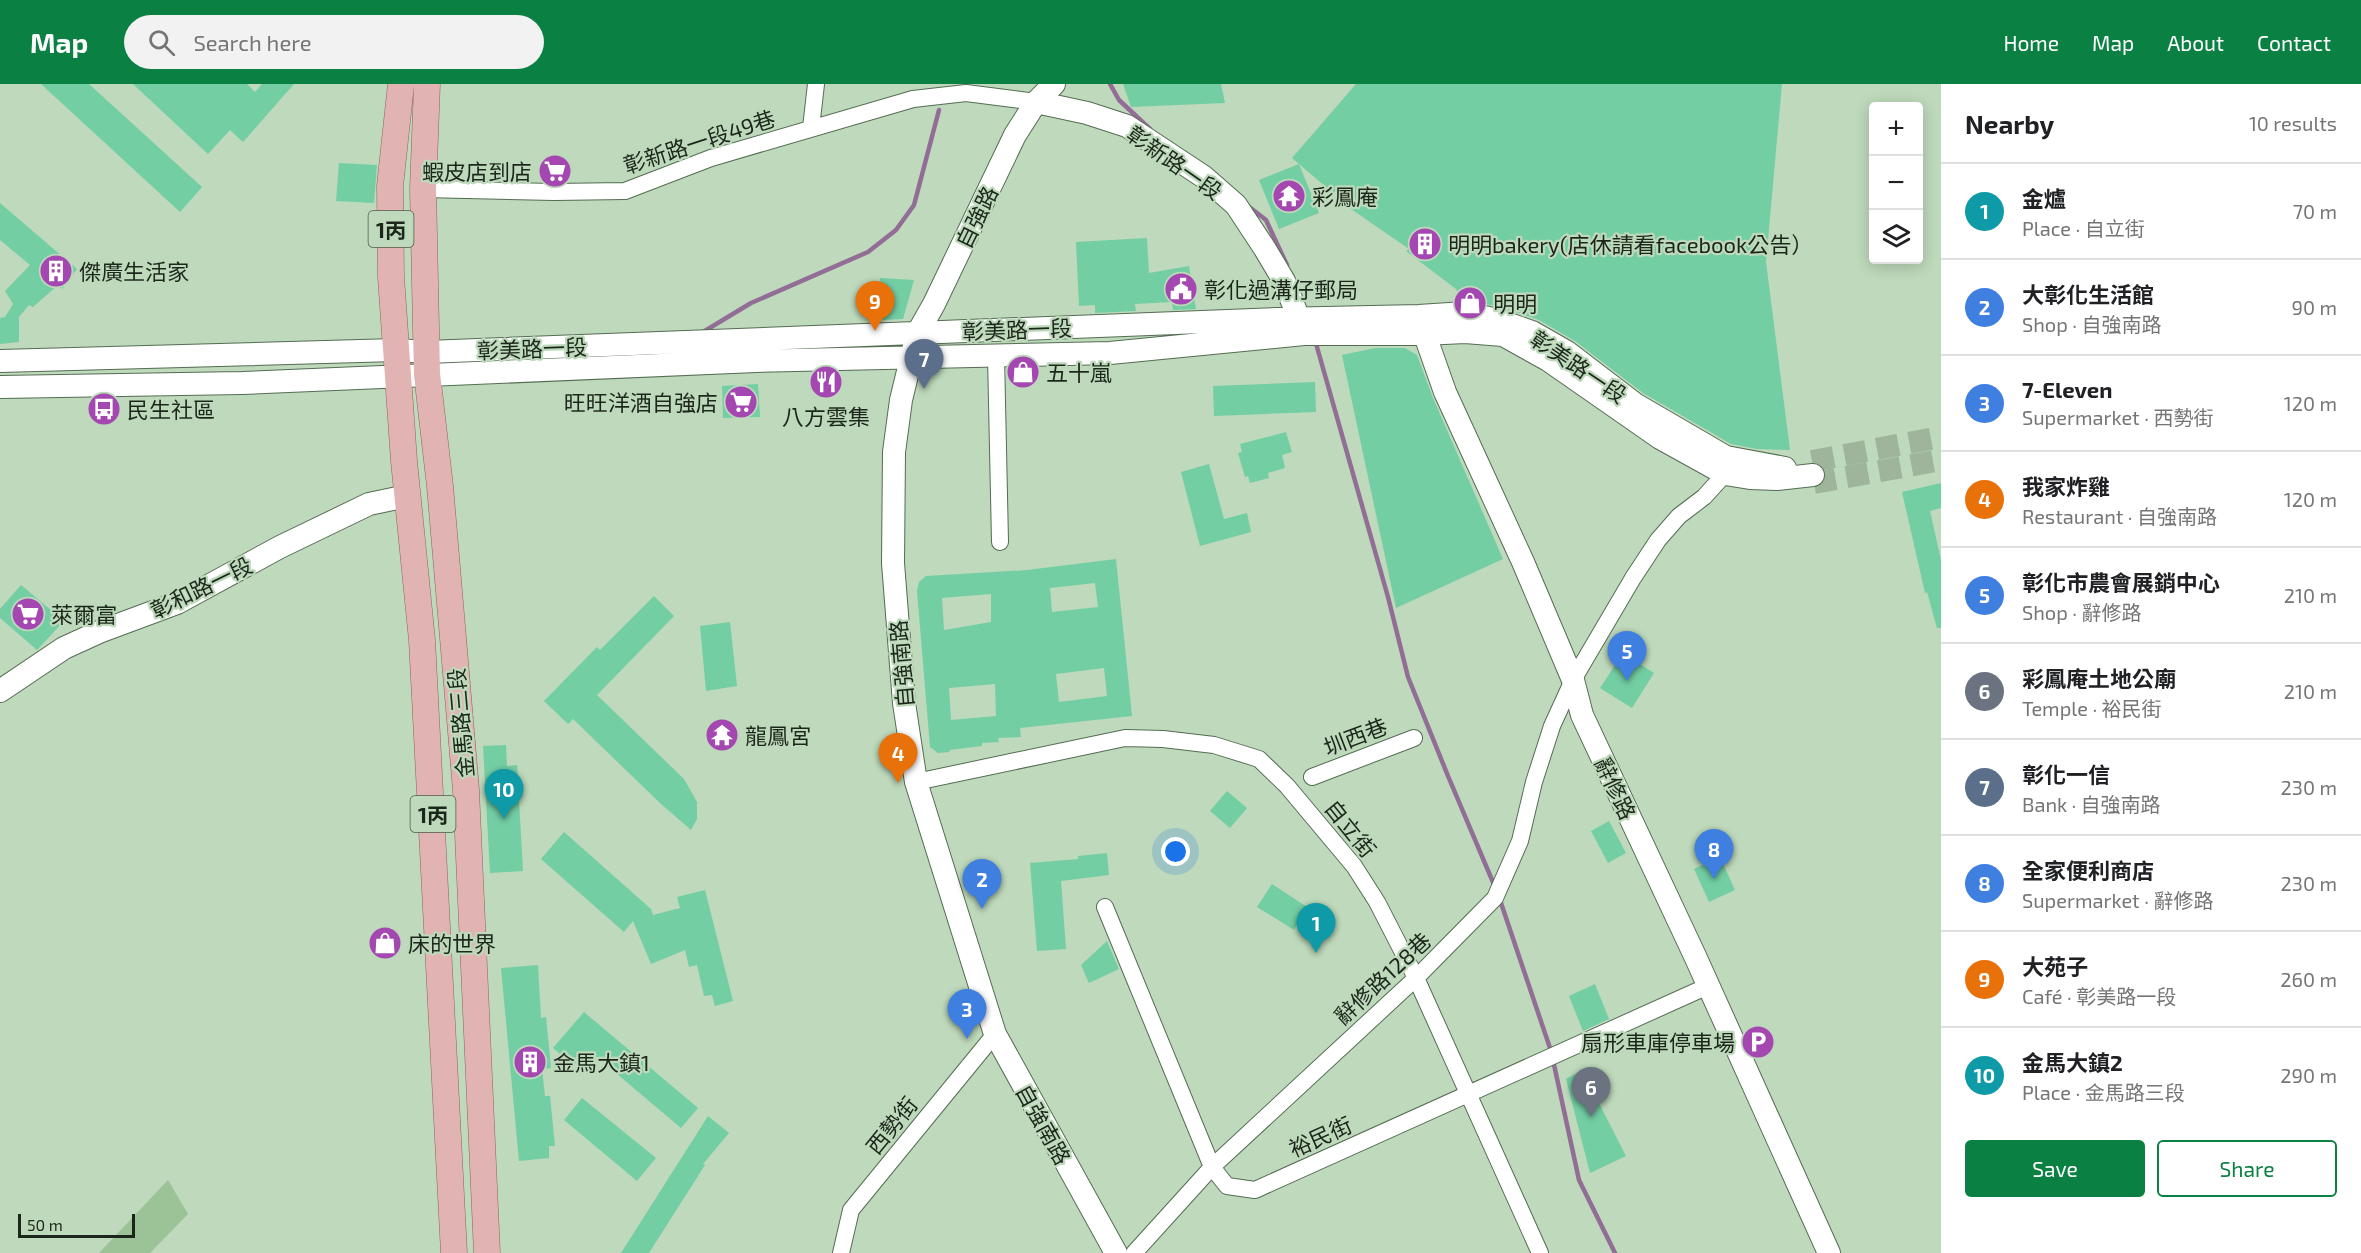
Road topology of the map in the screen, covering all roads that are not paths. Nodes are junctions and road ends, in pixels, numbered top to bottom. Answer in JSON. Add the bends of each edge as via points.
{"nodes":[{"id":1,"x":401,"y":84,"type":"edge"},
{"id":2,"x":427,"y":84,"type":"edge"},
{"id":3,"x":816,"y":84,"type":"edge"},
{"id":4,"x":1054,"y":84,"type":"edge"},
{"id":5,"x":914,"y":91,"type":"edge"},
{"id":6,"x":1036,"y":102,"type":"junction"},
{"id":7,"x":811,"y":128,"type":"junction"},
{"id":8,"x":423,"y":189,"type":"junction"},
{"id":9,"x":1302,"y":326,"type":"junction"},
{"id":10,"x":1421,"y":326,"type":"junction"},
{"id":11,"x":917,"y":333,"type":"junction"},
{"id":12,"x":996,"y":355,"type":"junction"},
{"id":13,"x":912,"y":357,"type":"junction"},
{"id":14,"x":0,"y":362,"type":"edge"},
{"id":15,"x":397,"y":363,"type":"junction"},
{"id":16,"x":427,"y":363,"type":"junction"},
{"id":17,"x":0,"y":387,"type":"edge"},
{"id":18,"x":1725,"y":466,"type":"junction"},
{"id":19,"x":1813,"y":472,"type":"tunnel mouth"},
{"id":20,"x":407,"y":496,"type":"junction"},
{"id":21,"x":1000,"y":542,"type":"dead end"},
{"id":22,"x":1573,"y":680,"type":"junction"},
{"id":23,"x":0,"y":692,"type":"edge"},
{"id":24,"x":1414,"y":738,"type":"dead end"},
{"id":25,"x":1312,"y":777,"type":"dead end"},
{"id":26,"x":916,"y":782,"type":"junction"},
{"id":27,"x":1105,"y":907,"type":"dead end"},
{"id":28,"x":1416,"y":978,"type":"junction"},
{"id":29,"x":1707,"y":986,"type":"junction"},
{"id":30,"x":995,"y":1034,"type":"junction"},
{"id":31,"x":1468,"y":1094,"type":"junction"},
{"id":32,"x":1212,"y":1167,"type":"junction"},
{"id":33,"x":454,"y":1253,"type":"edge"},
{"id":34,"x":487,"y":1253,"type":"edge"},
{"id":35,"x":841,"y":1253,"type":"edge"},
{"id":36,"x":1116,"y":1253,"type":"edge"},
{"id":37,"x":1134,"y":1253,"type":"edge"},
{"id":38,"x":1540,"y":1253,"type":"edge"},
{"id":39,"x":1829,"y":1253,"type":"edge"}],
"edges":[{"from":1,"to":15,"type":"main road","number":"1丙","via":[[390,186]]},
{"from":2,"to":8,"type":"main road","number":"1丙"},
{"from":3,"to":7,"type":"street"},
{"from":4,"to":6,"type":"street","name":"自強路"},
{"from":5,"to":6,"type":"street","name":"彰新路一段"},
{"from":5,"to":7,"type":"street","name":"彰新路一段49巷"},
{"from":6,"to":9,"type":"street","name":"彰新路一段","via":[[1127,126],[1204,177],[1236,205],[1284,281]]},
{"from":6,"to":11,"type":"street","name":"自強路","via":[[1015,135]]},
{"from":7,"to":8,"type":"street","name":"彰新路一段49巷","via":[[711,158],[626,190]]},
{"from":8,"to":16,"type":"main road","number":"1丙"},
{"from":9,"to":10,"type":"street","name":"彰美路一段"},
{"from":9,"to":11,"type":"street","name":"彰美路一段"},
{"from":9,"to":12,"type":"street","name":"彰美路一段","via":[[1110,353]]},
{"from":10,"to":18,"type":"street","name":"彰美路一段","via":[[1465,313],[1532,332],[1567,352]]},
{"from":10,"to":22,"type":"street","name":"辭修路","via":[[1445,392]]},
{"from":11,"to":13,"type":"street","name":"自強路"},
{"from":11,"to":16,"type":"street","name":"彰美路一段"},
{"from":12,"to":13,"type":"street","name":"彰美路一段"},
{"from":12,"to":21,"type":"street"},
{"from":13,"to":16,"type":"street","name":"彰美路一段"},
{"from":13,"to":26,"type":"street","name":"自強南路","via":[[894,452],[893,563],[904,703]]},
{"from":14,"to":15,"type":"street","name":"彰美路一段"},
{"from":15,"to":16,"type":"street","name":"彰美路一段"},
{"from":15,"to":17,"type":"street","name":"彰美路一段","via":[[242,383]]},
{"from":15,"to":20,"type":"main road","name":"金馬路三段","number":"1丙"},
{"from":16,"to":34,"type":"main road","name":"金馬路三段","number":"1丙","via":[[466,790]]},
{"from":18,"to":19,"type":"street","name":"彰美路一段","via":[[1750,478],[1778,473],[1801,485]]},
{"from":18,"to":22,"type":"street","name":"辭修路128巷","via":[[1704,497],[1658,540]]},
{"from":20,"to":23,"type":"street","name":"彰和路一段","via":[[369,504],[177,603],[64,648]]},
{"from":20,"to":33,"type":"main road","name":"金馬路三段","number":"1丙","via":[[424,676]]},
{"from":22,"to":28,"type":"street","name":"辭修路128巷","via":[[1552,726],[1520,841],[1495,898]]},
{"from":22,"to":29,"type":"street","name":"辭修路","via":[[1582,715]]},
{"from":24,"to":25,"type":"street","name":"圳西巷"},
{"from":26,"to":28,"type":"street","name":"自立街","via":[[1125,738],[1214,745],[1259,759],[1287,786],[1354,866]]},
{"from":26,"to":30,"type":"street","name":"自強南路"},
{"from":27,"to":32,"type":"street","name":"裕民街"},
{"from":28,"to":31,"type":"street","name":"自立街"},
{"from":28,"to":32,"type":"street","name":"辭修路128巷"},
{"from":29,"to":31,"type":"street","name":"裕民街"},
{"from":29,"to":39,"type":"street","name":"辭修路"},
{"from":30,"to":35,"type":"street","name":"西勢街","via":[[851,1210]]},
{"from":30,"to":36,"type":"street","name":"自強南路"},
{"from":31,"to":32,"type":"street","name":"裕民街","via":[[1255,1190],[1227,1186]]},
{"from":31,"to":38,"type":"street","name":"自立街"},
{"from":32,"to":37,"type":"street","name":"辭修路128巷"}]}
